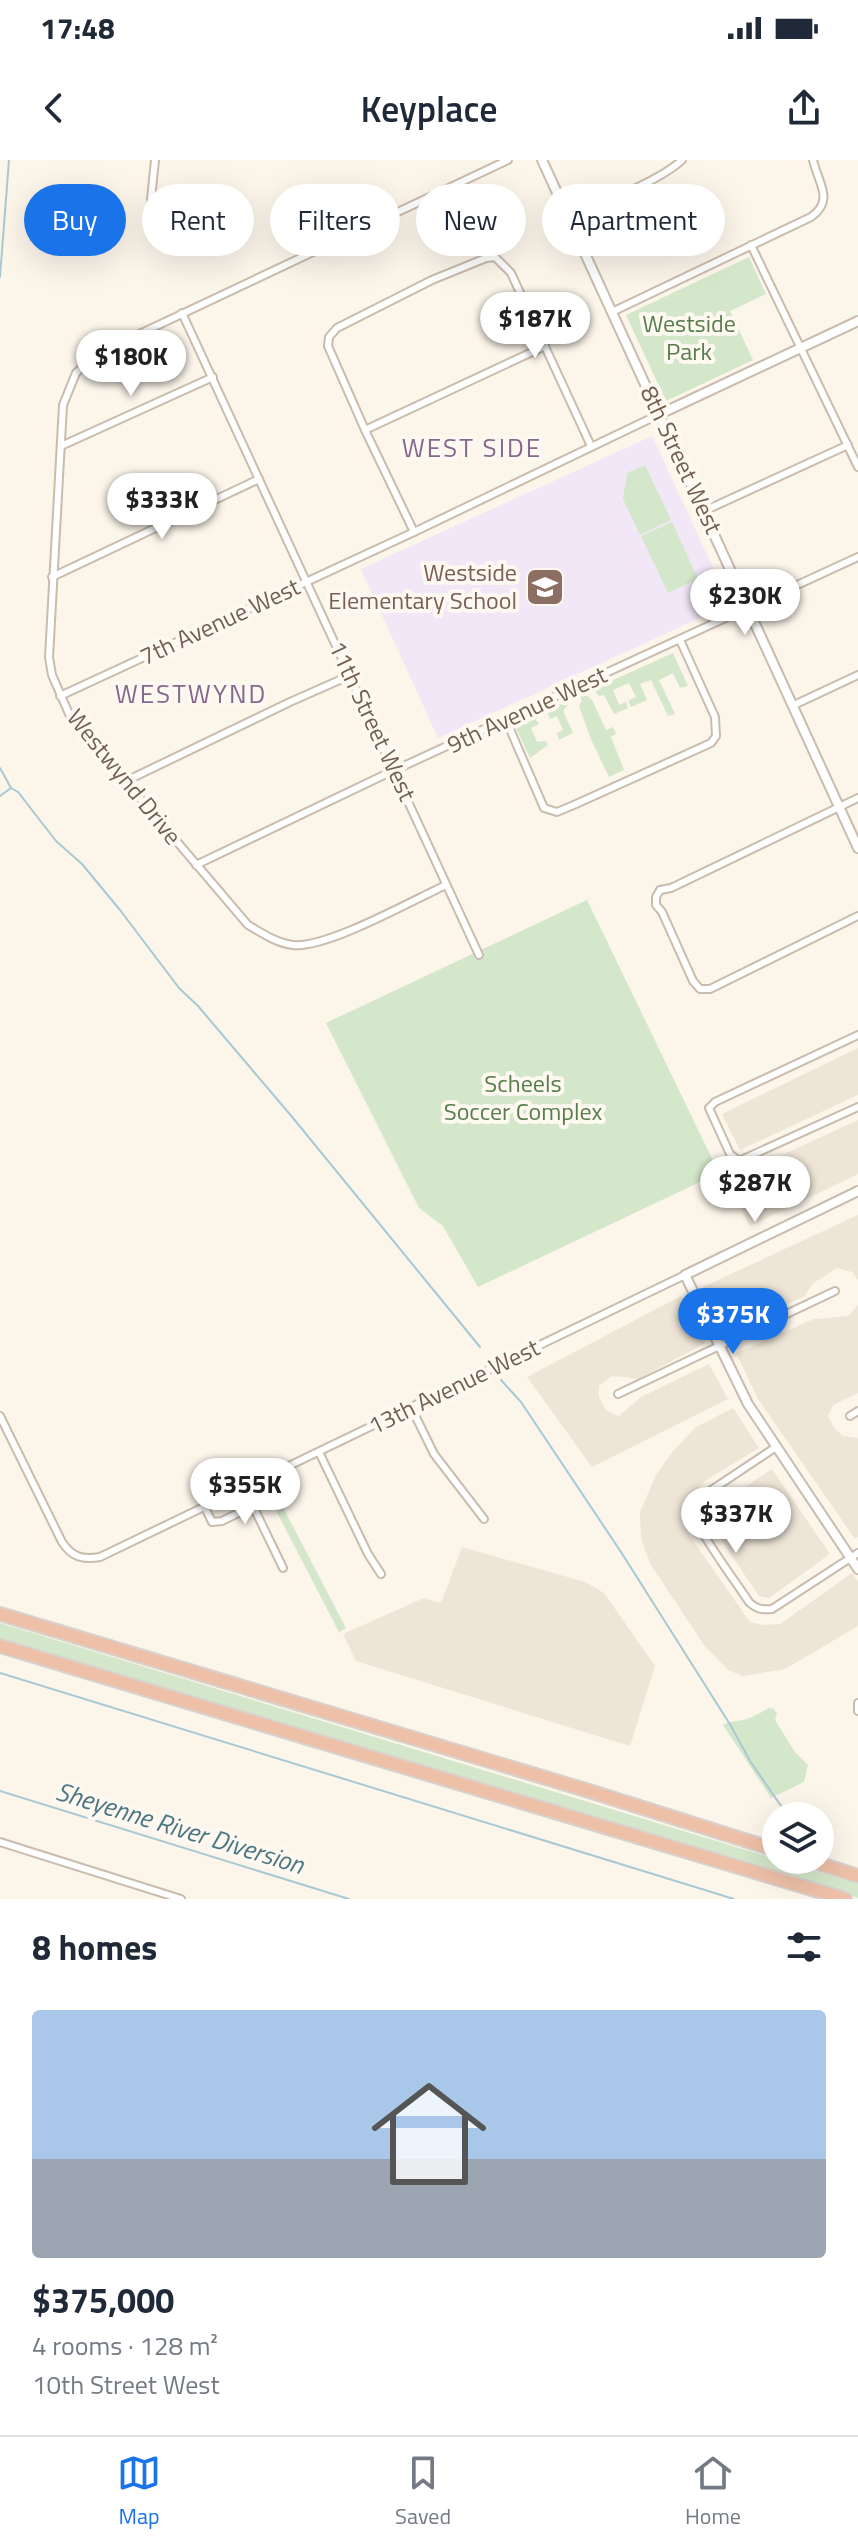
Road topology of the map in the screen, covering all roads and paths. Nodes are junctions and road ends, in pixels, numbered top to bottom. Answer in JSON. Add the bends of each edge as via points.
{"nodes":[{"id":1,"x":155,"y":160,"type":"edge"},
{"id":2,"x":508,"y":160,"type":"edge"},
{"id":3,"x":542,"y":160,"type":"edge"},
{"id":4,"x":682,"y":160,"type":"edge"},
{"id":5,"x":813,"y":160,"type":"edge"},
{"id":6,"x":153,"y":184,"type":"edge"},
{"id":7,"x":554,"y":184,"type":"edge"},
{"id":8,"x":640,"y":184,"type":"edge"},
{"id":9,"x":751,"y":245,"type":"junction"},
{"id":10,"x":587,"y":256,"type":"edge"},
{"id":11,"x":612,"y":312,"type":"junction"},
{"id":12,"x":182,"y":313,"type":"junction"},
{"id":13,"x":858,"y":321,"type":"edge"},
{"id":14,"x":545,"y":346,"type":"junction"},
{"id":15,"x":801,"y":348,"type":"junction"},
{"id":16,"x":213,"y":377,"type":"junction"},
{"id":17,"x":660,"y":414,"type":"junction"},
{"id":18,"x":365,"y":430,"type":"junction"},
{"id":19,"x":848,"y":445,"type":"junction"},
{"id":20,"x":61,"y":446,"type":"junction"},
{"id":21,"x":591,"y":446,"type":"junction"},
{"id":22,"x":858,"y":467,"type":"edge"},
{"id":23,"x":259,"y":479,"type":"junction"},
{"id":24,"x":704,"y":511,"type":"junction"},
{"id":25,"x":414,"y":532,"type":"junction"},
{"id":26,"x":858,"y":557,"type":"edge"},
{"id":27,"x":52,"y":577,"type":"junction"},
{"id":28,"x":307,"y":581,"type":"junction"},
{"id":29,"x":749,"y":608,"type":"junction"},
{"id":30,"x":680,"y":640,"type":"junction"},
{"id":31,"x":351,"y":675,"type":"junction"},
{"id":32,"x":858,"y":675,"type":"edge"},
{"id":33,"x":60,"y":696,"type":"junction"},
{"id":34,"x":794,"y":705,"type":"junction"},
{"id":35,"x":506,"y":720,"type":"junction"},
{"id":36,"x":395,"y":770,"type":"junction"},
{"id":37,"x":126,"y":781,"type":"junction"},
{"id":38,"x":858,"y":798,"type":"edge"},
{"id":39,"x":839,"y":807,"type":"junction"},
{"id":40,"x":858,"y":848,"type":"edge"},
{"id":41,"x":196,"y":865,"type":"junction"},
{"id":42,"x":446,"y":885,"type":"junction"},
{"id":43,"x":858,"y":916,"type":"edge"},
{"id":44,"x":479,"y":955,"type":"dead end"},
{"id":45,"x":858,"y":1035,"type":"edge"},
{"id":46,"x":858,"y":1107,"type":"edge"},
{"id":47,"x":858,"y":1194,"type":"edge"},
{"id":48,"x":685,"y":1275,"type":"junction"},
{"id":49,"x":835,"y":1291,"type":"dead end"},
{"id":50,"x":719,"y":1346,"type":"junction"},
{"id":51,"x":618,"y":1394,"type":"dead end"},
{"id":52,"x":411,"y":1407,"type":"junction"},
{"id":53,"x":858,"y":1411,"type":"edge"},
{"id":54,"x":0,"y":1416,"type":"edge"},
{"id":55,"x":850,"y":1416,"type":"dead end"},
{"id":56,"x":776,"y":1447,"type":"junction"},
{"id":57,"x":319,"y":1452,"type":"junction"},
{"id":58,"x":256,"y":1482,"type":"junction"},
{"id":59,"x":204,"y":1505,"type":"junction"},
{"id":60,"x":253,"y":1506,"type":"junction"},
{"id":61,"x":484,"y":1519,"type":"dead end"},
{"id":62,"x":854,"y":1555,"type":"edge"},
{"id":63,"x":283,"y":1568,"type":"dead end"},
{"id":64,"x":858,"y":1569,"type":"edge"},
{"id":65,"x":381,"y":1574,"type":"dead end"},
{"id":66,"x":0,"y":1614,"type":"edge"},
{"id":67,"x":0,"y":1646,"type":"edge"},
{"id":68,"x":858,"y":1703,"type":"edge"},
{"id":69,"x":858,"y":1711,"type":"edge"},
{"id":70,"x":0,"y":1842,"type":"edge"},
{"id":71,"x":762,"y":1846,"type":"edge"},
{"id":72,"x":834,"y":1868,"type":"edge"},
{"id":73,"x":858,"y":1876,"type":"edge"},
{"id":74,"x":181,"y":1899,"type":"edge"},
{"id":75,"x":845,"y":1899,"type":"edge"}],
"edges":[{"from":1,"to":6,"type":"street"},
{"from":2,"to":12,"type":"street","name":"Westwynd Drive"},
{"from":3,"to":7,"type":"street","name":"8th Street West"},
{"from":4,"to":8,"type":"street"},
{"from":5,"to":9,"type":"street","via":[[825,199],[822,209]]},
{"from":9,"to":11,"type":"street"},
{"from":9,"to":15,"type":"street"},
{"from":10,"to":11,"type":"street","name":"8th Street West"},
{"from":11,"to":17,"type":"street","name":"8th Street West"},
{"from":12,"to":16,"type":"street","name":"11th Street West"},
{"from":12,"to":20,"type":"street","name":"Westwynd Drive","via":[[97,354],[76,373],[63,405]]},
{"from":13,"to":15,"type":"street","name":"7th Avenue West"},
{"from":14,"to":18,"type":"street"},
{"from":14,"to":18,"type":"street","via":[[511,273],[495,257],[432,280],[337,328],[329,337],[328,346]]},
{"from":14,"to":21,"type":"street"},
{"from":15,"to":17,"type":"street","name":"7th Avenue West"},
{"from":15,"to":19,"type":"street"},
{"from":16,"to":20,"type":"street"},
{"from":16,"to":23,"type":"street","name":"11th Street West"},
{"from":17,"to":21,"type":"street","name":"7th Avenue West"},
{"from":17,"to":24,"type":"street","name":"8th Street West"},
{"from":18,"to":25,"type":"street"},
{"from":19,"to":22,"type":"street"},
{"from":19,"to":24,"type":"street"},
{"from":20,"to":27,"type":"street","name":"Westwynd Drive"},
{"from":21,"to":25,"type":"street","name":"7th Avenue West"},
{"from":23,"to":27,"type":"street"},
{"from":23,"to":28,"type":"street","name":"11th Street West"},
{"from":24,"to":29,"type":"street","name":"8th Street West"},
{"from":25,"to":28,"type":"street","name":"7th Avenue West"},
{"from":26,"to":29,"type":"street","name":"9th Avenue West"},
{"from":27,"to":33,"type":"street","name":"Westwynd Drive","via":[[49,657]]},
{"from":28,"to":31,"type":"street","name":"11th Street West"},
{"from":28,"to":33,"type":"street","name":"7th Avenue West"},
{"from":29,"to":30,"type":"street","name":"9th Avenue West"},
{"from":29,"to":34,"type":"street","name":"8th Street West"},
{"from":30,"to":35,"type":"street","name":"9th Avenue West"},
{"from":30,"to":35,"type":"street","via":[[715,717],[711,743],[557,812],[540,801]]},
{"from":31,"to":36,"type":"street","name":"11th Street West"},
{"from":31,"to":37,"type":"street"},
{"from":32,"to":34,"type":"street"},
{"from":33,"to":37,"type":"street","name":"Westwynd Drive","via":[[70,716]]},
{"from":34,"to":39,"type":"street","name":"8th Street West"},
{"from":35,"to":36,"type":"street","name":"9th Avenue West"},
{"from":36,"to":41,"type":"street","name":"9th Avenue West"},
{"from":36,"to":42,"type":"street","name":"11th Street West"},
{"from":37,"to":41,"type":"street","name":"Westwynd Drive"},
{"from":38,"to":39,"type":"street"},
{"from":39,"to":40,"type":"street","name":"8th Street West"},
{"from":39,"to":43,"type":"street","via":[[660,890],[656,905],[700,989],[710,989]]},
{"from":41,"to":42,"type":"street","name":"Westwynd Drive","via":[[248,925],[293,945],[320,943]]},
{"from":42,"to":44,"type":"street","name":"11th Street West"},
{"from":45,"to":46,"type":"street","via":[[709,1108],[730,1154],[739,1161]]},
{"from":47,"to":48,"type":"street","name":"13th Avenue West"},
{"from":48,"to":50,"type":"street"},
{"from":48,"to":52,"type":"street","name":"13th Avenue West"},
{"from":49,"to":50,"type":"street"},
{"from":50,"to":51,"type":"street"},
{"from":50,"to":56,"type":"street"},
{"from":52,"to":57,"type":"street","name":"13th Avenue West"},
{"from":52,"to":61,"type":"street","via":[[434,1454]]},
{"from":53,"to":55,"type":"street"},
{"from":54,"to":59,"type":"street","name":"13th Avenue West","via":[[57,1534],[79,1558],[100,1557]]},
{"from":56,"to":62,"type":"street"},
{"from":56,"to":62,"type":"street","via":[[704,1495],[696,1511],[699,1526],[749,1602],[772,1609]]},
{"from":57,"to":58,"type":"street","name":"13th Avenue West"},
{"from":57,"to":65,"type":"street"},
{"from":58,"to":59,"type":"street","name":"13th Avenue West"},
{"from":58,"to":60,"type":"street","via":[[263,1500]]},
{"from":59,"to":60,"type":"street","via":[[216,1522]]},
{"from":60,"to":63,"type":"street"},
{"from":62,"to":64,"type":"street"},
{"from":66,"to":71,"type":"highway"},
{"from":67,"to":75,"type":"highway"},
{"from":68,"to":69,"type":"street"},
{"from":70,"to":74,"type":"street"},
{"from":72,"to":73,"type":"highway"}]}
